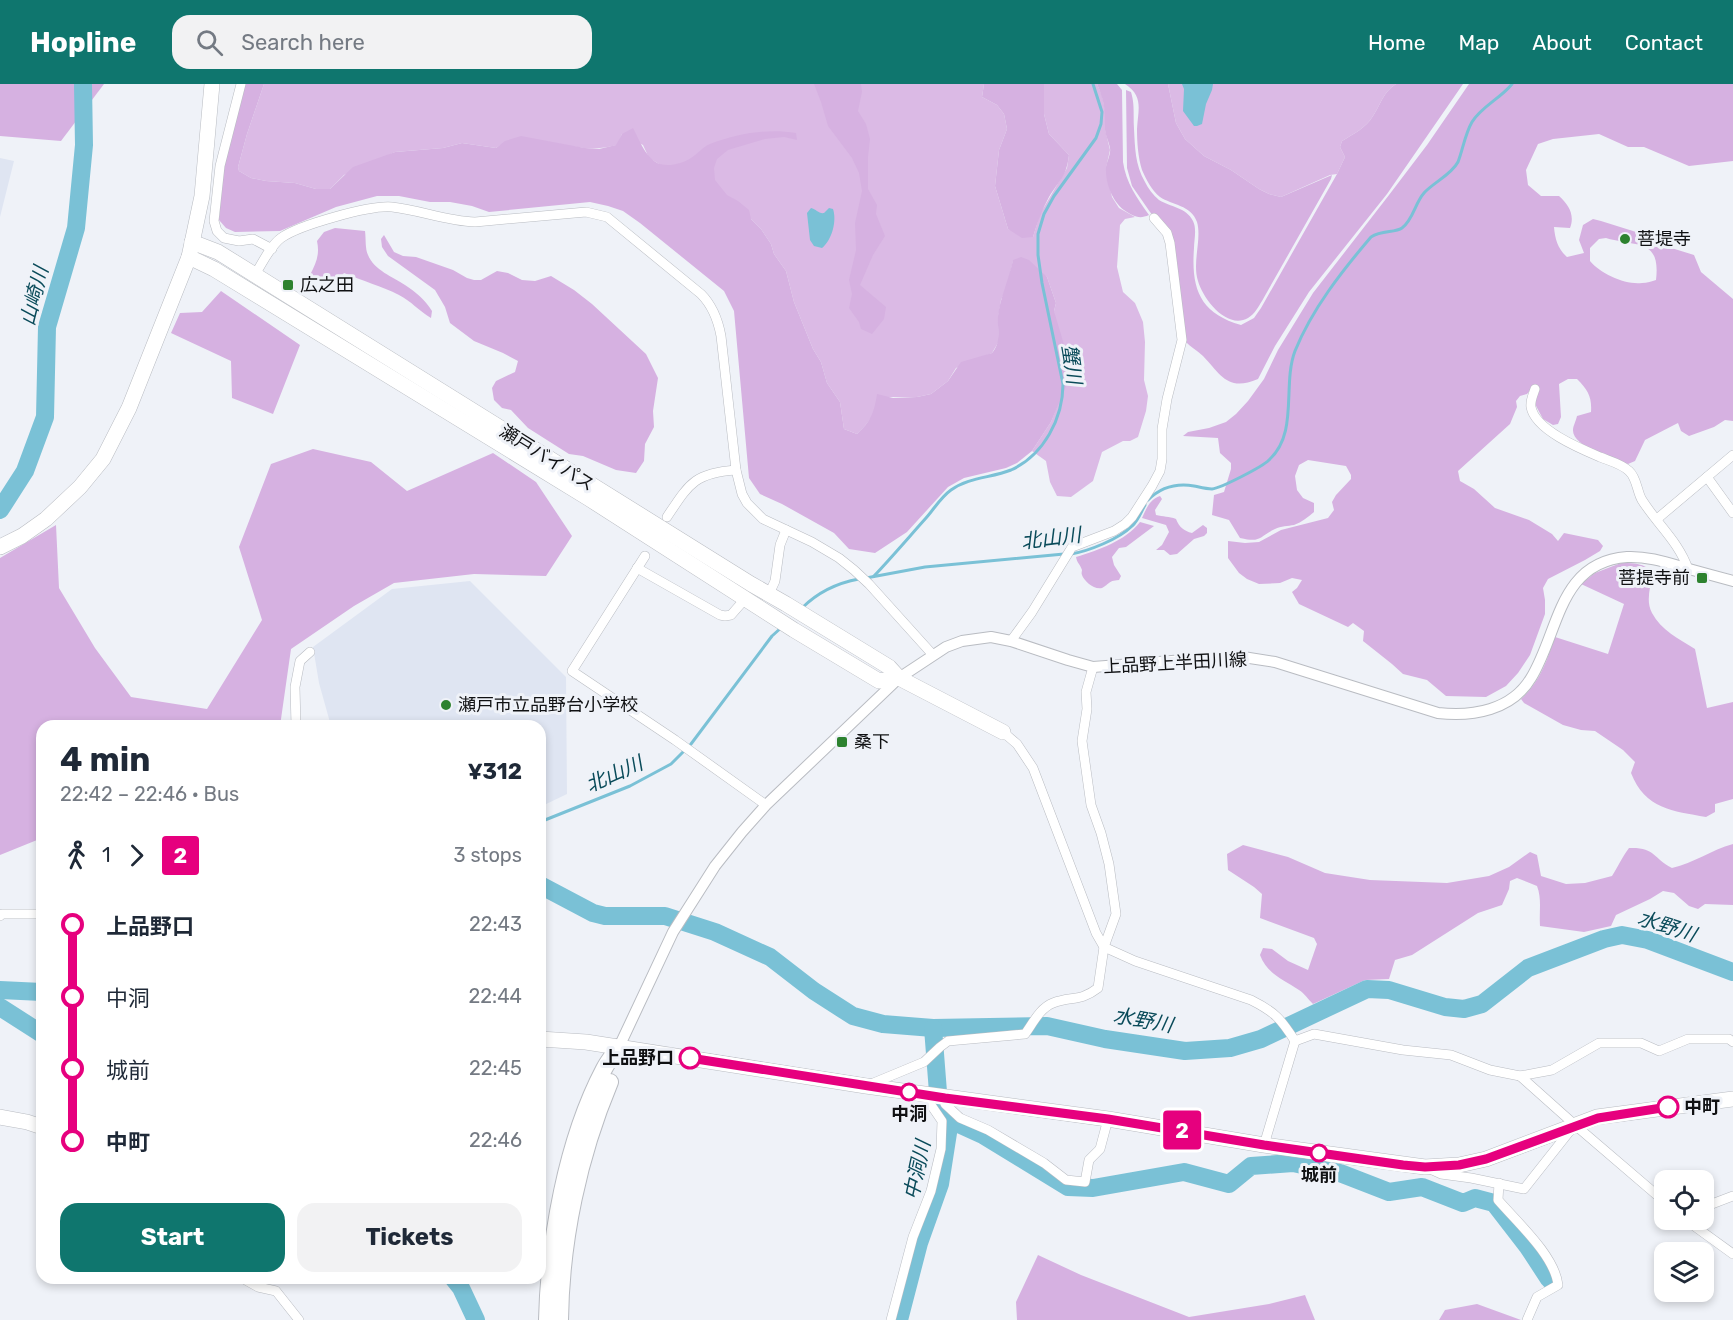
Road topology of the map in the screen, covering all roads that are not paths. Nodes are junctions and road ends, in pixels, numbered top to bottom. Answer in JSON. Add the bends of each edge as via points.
{"nodes":[{"id":1,"x":212,"y":84,"type":"edge"},
{"id":2,"x":241,"y":84,"type":"edge"},
{"id":3,"x":1154,"y":218,"type":"dead end"},
{"id":4,"x":190,"y":249,"type":"junction"},
{"id":5,"x":272,"y":249,"type":"junction"},
{"id":6,"x":254,"y":276,"type":"junction"},
{"id":7,"x":1535,"y":389,"type":"dead end"},
{"id":8,"x":1733,"y":455,"type":"edge"},
{"id":9,"x":736,"y":470,"type":"junction"},
{"id":10,"x":1707,"y":477,"type":"junction"},
{"id":11,"x":1733,"y":513,"type":"edge"},
{"id":12,"x":667,"y":517,"type":"dead end"},
{"id":13,"x":1658,"y":519,"type":"junction"},
{"id":14,"x":786,"y":531,"type":"junction"},
{"id":15,"x":0,"y":547,"type":"edge"},
{"id":16,"x":645,"y":556,"type":"dead end"},
{"id":17,"x":637,"y":568,"type":"junction"},
{"id":18,"x":1688,"y":569,"type":"junction"},
{"id":19,"x":1733,"y":581,"type":"edge"},
{"id":20,"x":769,"y":594,"type":"junction"},
{"id":21,"x":745,"y":599,"type":"junction"},
{"id":22,"x":1011,"y":641,"type":"junction"},
{"id":23,"x":310,"y":652,"type":"dead end"},
{"id":24,"x":933,"y":655,"type":"junction"},
{"id":25,"x":1093,"y":667,"type":"junction"},
{"id":26,"x":899,"y":678,"type":"junction"},
{"id":27,"x":296,"y":720,"type":"edge"},
{"id":28,"x":1003,"y":732,"type":"joint"},
{"id":29,"x":766,"y":805,"type":"junction"},
{"id":30,"x":36,"y":914,"type":"edge"},
{"id":31,"x":0,"y":916,"type":"edge"},
{"id":32,"x":1104,"y":947,"type":"junction"},
{"id":33,"x":546,"y":1039,"type":"edge"},
{"id":34,"x":1294,"y":1040,"type":"junction"},
{"id":35,"x":1733,"y":1042,"type":"edge"},
{"id":36,"x":620,"y":1047,"type":"junction"},
{"id":37,"x":1520,"y":1076,"type":"junction"},
{"id":38,"x":866,"y":1086,"type":"junction"},
{"id":39,"x":938,"y":1096,"type":"junction"},
{"id":40,"x":1733,"y":1099,"type":"edge"},
{"id":41,"x":0,"y":1117,"type":"edge"},
{"id":42,"x":1108,"y":1119,"type":"junction"},
{"id":43,"x":36,"y":1125,"type":"edge"},
{"id":44,"x":1575,"y":1125,"type":"junction"},
{"id":45,"x":1264,"y":1145,"type":"junction"},
{"id":46,"x":1425,"y":1167,"type":"junction"},
{"id":47,"x":1499,"y":1183,"type":"junction"},
{"id":48,"x":1654,"y":1193,"type":"edge"},
{"id":49,"x":1733,"y":1196,"type":"edge"},
{"id":50,"x":1714,"y":1203,"type":"edge"},
{"id":51,"x":1700,"y":1230,"type":"edge"},
{"id":52,"x":1733,"y":1254,"type":"edge"},
{"id":53,"x":253,"y":1284,"type":"edge"},
{"id":54,"x":299,"y":1320,"type":"edge"},
{"id":55,"x":547,"y":1320,"type":"edge"},
{"id":56,"x":560,"y":1320,"type":"edge"},
{"id":57,"x":891,"y":1320,"type":"edge"},
{"id":58,"x":1527,"y":1320,"type":"edge"}],
"edges":[{"from":1,"to":4,"type":"highway","via":[[202,196]]},
{"from":2,"to":5,"type":"street","via":[[220,166],[214,221],[225,238],[254,239]]},
{"from":3,"to":22,"type":"street","via":[[1170,243],[1182,340],[1167,399],[1160,471],[1125,524],[1072,547]]},
{"from":4,"to":6,"type":"highway","name":"瀬戸バイパス","via":[[218,252]]},
{"from":4,"to":15,"type":"highway","via":[[129,408],[103,459],[46,519]]},
{"from":4,"to":21,"type":"highway","name":"瀬戸バイパス","via":[[214,269]]},
{"from":5,"to":6,"type":"street"},
{"from":5,"to":9,"type":"street","via":[[292,231],[381,206],[458,222],[586,212],[607,217],[701,294],[715,313]]},
{"from":6,"to":20,"type":"highway","name":"瀬戸バイパス"},
{"from":7,"to":13,"type":"street","via":[[1531,405],[1537,420],[1577,448],[1628,470],[1640,496]]},
{"from":8,"to":10,"type":"street"},
{"from":9,"to":12,"type":"street","via":[[712,473],[693,482]]},
{"from":9,"to":14,"type":"street","via":[[742,494],[754,512]]},
{"from":10,"to":11,"type":"street"},
{"from":10,"to":13,"type":"street"},
{"from":13,"to":18,"type":"street","via":[[1684,555]]},
{"from":14,"to":20,"type":"street"},
{"from":14,"to":24,"type":"street","via":[[812,542],[854,570]]},
{"from":16,"to":17,"type":"street"},
{"from":17,"to":21,"type":"street","via":[[725,616],[736,611]]},
{"from":17,"to":29,"type":"street","via":[[572,671]]},
{"from":18,"to":19,"type":"street","name":"上品野上半田川線"},
{"from":18,"to":25,"type":"street","name":"上品野上半田川線","via":[[1639,557],[1612,559],[1594,567],[1577,579],[1566,597],[1526,685],[1507,701],[1466,715],[1438,713],[1275,662],[1243,657]]},
{"from":20,"to":26,"type":"highway","name":"瀬戸バイパス","via":[[889,667]]},
{"from":21,"to":26,"type":"highway","name":"瀬戸バイパス","via":[[879,681]]},
{"from":22,"to":24,"type":"street","name":"上品野上半田川線","via":[[991,637],[962,641]]},
{"from":22,"to":25,"type":"street","name":"上品野上半田川線"},
{"from":23,"to":27,"type":"street","via":[[300,661],[295,687]]},
{"from":24,"to":26,"type":"street","name":"上品野上半田川線"},
{"from":25,"to":32,"type":"street","via":[[1086,692],[1082,741],[1091,805],[1109,864],[1116,914]]},
{"from":26,"to":28,"type":"highway","name":"瀬戸バイパス"},
{"from":26,"to":29,"type":"street","name":"上品野上半田川線"},
{"from":28,"to":32,"type":"street","via":[[1017,744],[1033,768]]},
{"from":29,"to":36,"type":"street","name":"上品野上半田川線","via":[[728,849],[673,932]]},
{"from":30,"to":31,"type":"street"},
{"from":32,"to":34,"type":"street","via":[[1251,1000],[1269,1009]]},
{"from":32,"to":38,"type":"street","via":[[1098,988],[1088,996],[1053,1003],[1025,1034],[948,1041],[924,1062]]},
{"from":33,"to":36,"type":"highway"},
{"from":34,"to":37,"type":"street","via":[[1314,1034],[1451,1055]]},
{"from":34,"to":45,"type":"street"},
{"from":35,"to":37,"type":"street","via":[[1688,1039],[1659,1051],[1641,1043],[1599,1043],[1552,1070]]},
{"from":36,"to":38,"type":"highway"},
{"from":36,"to":55,"type":"highway","via":[[604,1068],[590,1099],[567,1171],[554,1244]]},
{"from":36,"to":56,"type":"highway","via":[[578,1183],[566,1245]]},
{"from":37,"to":44,"type":"street"},
{"from":38,"to":39,"type":"highway"},
{"from":39,"to":42,"type":"highway"},
{"from":39,"to":42,"type":"street","via":[[960,1118],[1044,1162],[1066,1180],[1084,1182],[1089,1161],[1100,1149]]},
{"from":39,"to":57,"type":"street","via":[[931,1105],[942,1121],[941,1149]]},
{"from":40,"to":44,"type":"highway","via":[[1598,1118]]},
{"from":41,"to":43,"type":"highway"},
{"from":42,"to":45,"type":"highway"},
{"from":44,"to":46,"type":"highway","via":[[1486,1159]]},
{"from":44,"to":47,"type":"street","via":[[1524,1189]]},
{"from":44,"to":48,"type":"street"},
{"from":45,"to":46,"type":"highway"},
{"from":46,"to":47,"type":"street","via":[[1441,1174]]},
{"from":47,"to":58,"type":"street","via":[[1498,1200],[1549,1259],[1557,1274],[1558,1285],[1537,1297]]},
{"from":49,"to":50,"type":"street"},
{"from":51,"to":52,"type":"street"},
{"from":53,"to":54,"type":"street","via":[[276,1291]]}]}
